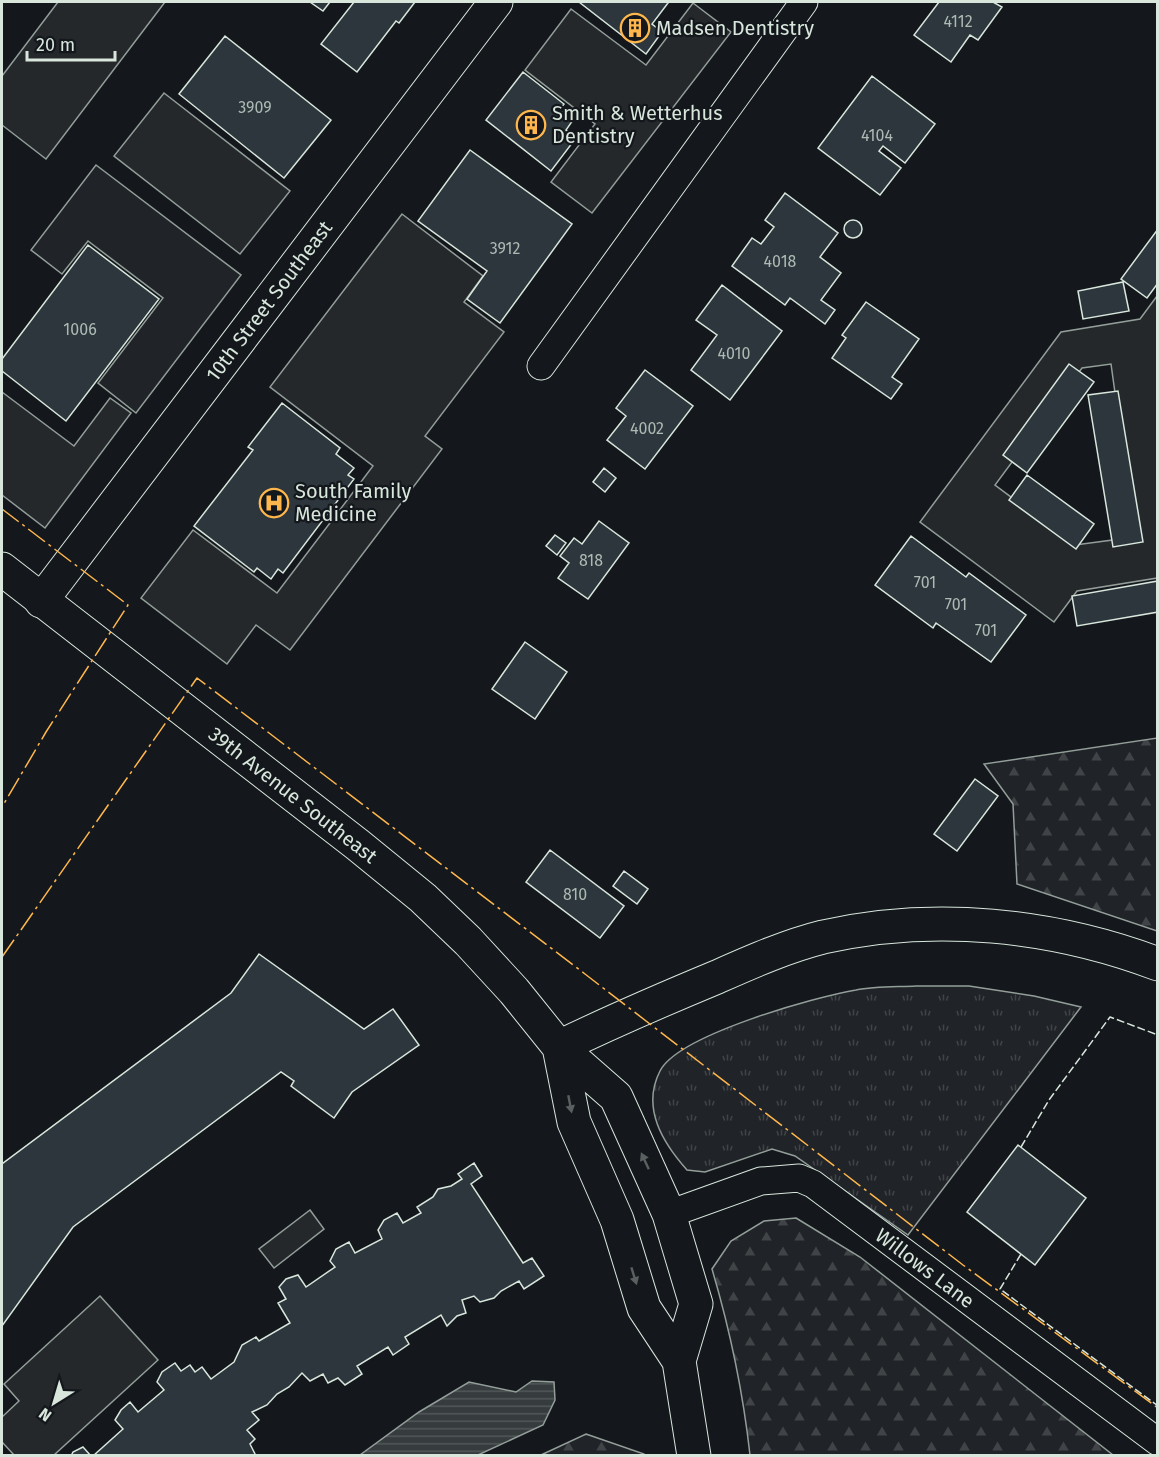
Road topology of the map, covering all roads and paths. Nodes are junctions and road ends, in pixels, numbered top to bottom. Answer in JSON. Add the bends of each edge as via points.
{"nodes":[{"id":1,"x":496,"y":2,"type":"edge"},
{"id":2,"x":804,"y":2,"type":"edge"},
{"id":3,"x":541,"y":366,"type":"dead end"},
{"id":4,"x":2,"y":569,"type":"edge"},
{"id":5,"x":41,"y":601,"type":"junction"},
{"id":6,"x":1158,"y":964,"type":"edge"},
{"id":7,"x":559,"y":1047,"type":"junction"},
{"id":8,"x":669,"y":1214,"type":"junction"},
{"id":9,"x":679,"y":1361,"type":"junction"},
{"id":10,"x":1158,"y":1442,"type":"edge"},
{"id":11,"x":694,"y":1455,"type":"edge"}],
"edges":[{"from":1,"to":5,"type":"main road","name":"10th Street Southeast"},
{"from":2,"to":3,"type":"street"},
{"from":4,"to":5,"type":"main road","name":"39th Avenue Southeast"},
{"from":5,"to":7,"type":"main road","name":"39th Avenue Southeast","via":[[423,898],[506,982]]},
{"from":6,"to":7,"type":"main road","via":[[1065,936],[972,924],[892,926],[822,938],[761,958]]},
{"from":8,"to":7,"type":"main road","name":"39th Avenue Southeast","one_way":true,"via":[[616,1097]]},
{"from":7,"to":9,"type":"main road","name":"39th Avenue Southeast","one_way":true,"via":[[574,1122],[617,1220],[644,1308]]},
{"from":8,"to":9,"type":"main road","name":"39th Avenue Southeast","via":[[696,1304]]},
{"from":8,"to":10,"type":"street","name":"Willows Lane","via":[[761,1181],[799,1178],[813,1184]]},
{"from":9,"to":11,"type":"main road"}]}
